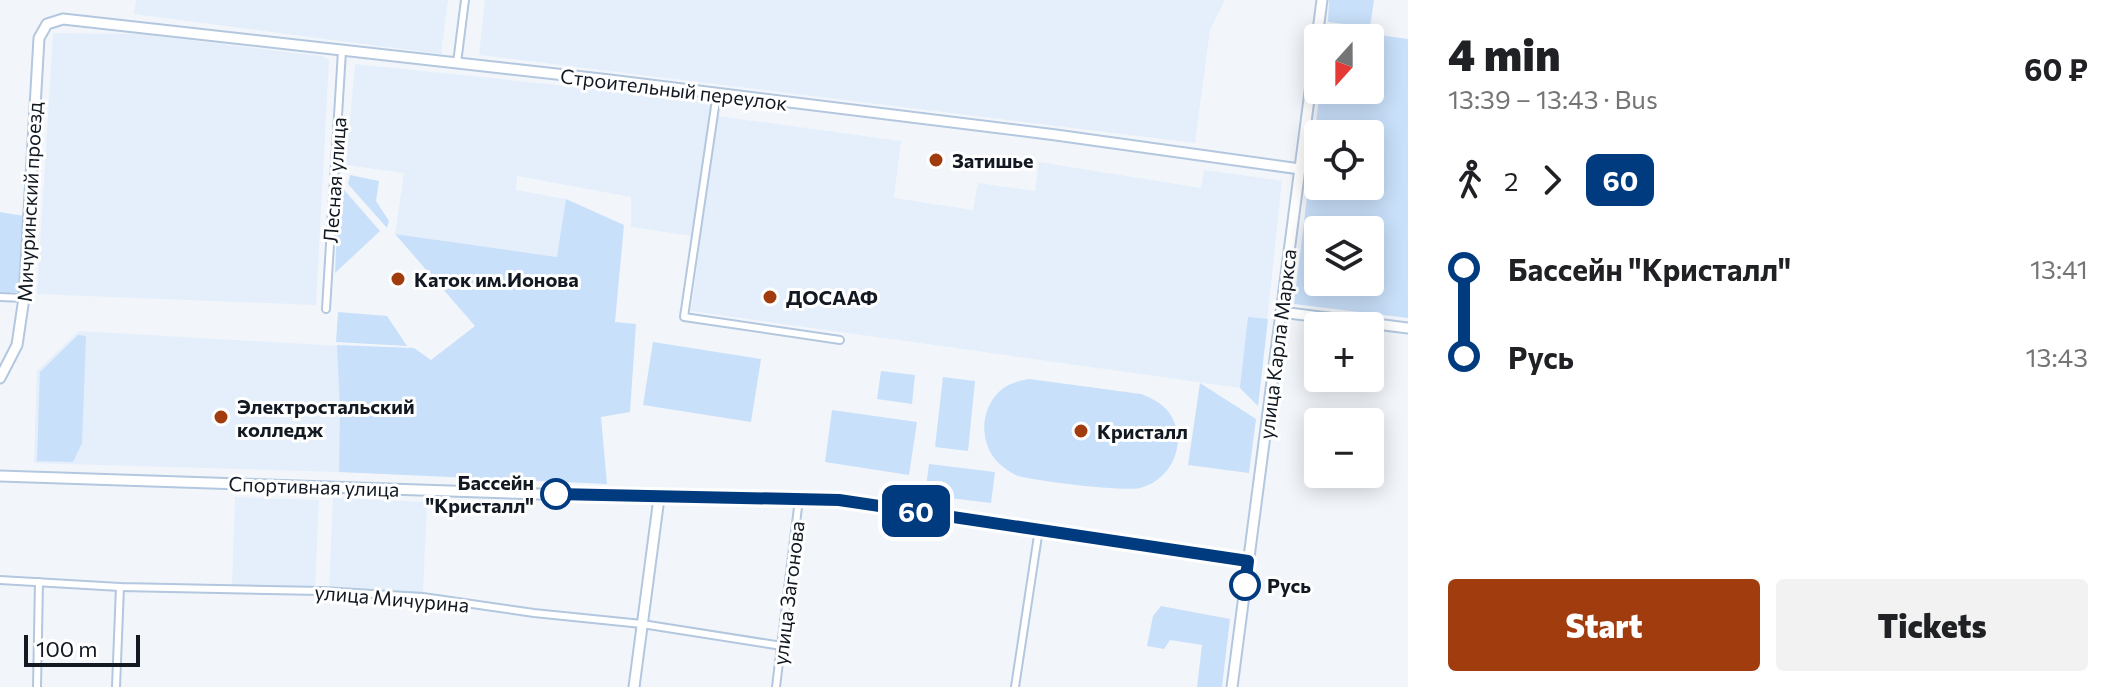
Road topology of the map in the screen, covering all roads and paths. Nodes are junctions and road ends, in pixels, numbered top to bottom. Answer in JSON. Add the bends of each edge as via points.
{"nodes":[{"id":1,"x":465,"y":0,"type":"edge"},
{"id":2,"x":1322,"y":0,"type":"edge"},
{"id":3,"x":47,"y":24,"type":"joint"},
{"id":4,"x":342,"y":51,"type":"junction"},
{"id":5,"x":457,"y":63,"type":"junction"},
{"id":6,"x":717,"y":93,"type":"junction"},
{"id":7,"x":1300,"y":169,"type":"junction"},
{"id":8,"x":0,"y":297,"type":"edge"},
{"id":9,"x":24,"y":298,"type":"junction"},
{"id":10,"x":326,"y":309,"type":"dead end"},
{"id":11,"x":1281,"y":312,"type":"junction"},
{"id":12,"x":1408,"y":328,"type":"edge"},
{"id":13,"x":840,"y":340,"type":"dead end"},
{"id":14,"x":0,"y":378,"type":"edge"},
{"id":15,"x":0,"y":476,"type":"edge"},
{"id":16,"x":659,"y":498,"type":"junction"},
{"id":17,"x":799,"y":499,"type":"junction"},
{"id":18,"x":1039,"y":529,"type":"junction"},
{"id":19,"x":1248,"y":561,"type":"junction"},
{"id":20,"x":0,"y":580,"type":"edge"},
{"id":21,"x":39,"y":582,"type":"junction"},
{"id":22,"x":120,"y":587,"type":"junction"},
{"id":23,"x":642,"y":624,"type":"junction"},
{"id":24,"x":782,"y":646,"type":"junction"},
{"id":25,"x":37,"y":687,"type":"edge"},
{"id":26,"x":116,"y":687,"type":"edge"},
{"id":27,"x":634,"y":687,"type":"edge"},
{"id":28,"x":776,"y":687,"type":"edge"},
{"id":29,"x":1015,"y":687,"type":"edge"},
{"id":30,"x":1232,"y":687,"type":"edge"}],
"edges":[{"from":1,"to":5,"type":"street"},
{"from":2,"to":7,"type":"street","name":"улица Карла Маркса"},
{"from":3,"to":4,"type":"street","name":"Строительный переулок","via":[[63,19]]},
{"from":3,"to":9,"type":"street","name":"Мичуринский проезд","via":[[39,38]]},
{"from":4,"to":5,"type":"street","name":"Строительный переулок"},
{"from":4,"to":10,"type":"street","name":"Лесная улица"},
{"from":5,"to":6,"type":"street","name":"Строительный переулок"},
{"from":6,"to":7,"type":"street","name":"Строительный переулок"},
{"from":6,"to":13,"type":"street","via":[[684,317]]},
{"from":7,"to":11,"type":"street","name":"улица Карла Маркса"},
{"from":8,"to":9,"type":"street"},
{"from":9,"to":14,"type":"street","name":"Мичуринский проезд","via":[[17,345]]},
{"from":11,"to":12,"type":"street"},
{"from":11,"to":19,"type":"street","name":"улица Карла Маркса"},
{"from":15,"to":16,"type":"street","name":"Спортивная улица"},
{"from":16,"to":17,"type":"street","name":"Спортивная улица"},
{"from":16,"to":23,"type":"street"},
{"from":17,"to":18,"type":"street","name":"Спортивная улица"},
{"from":17,"to":24,"type":"street","name":"улица Загонова"},
{"from":18,"to":19,"type":"street","name":"Спортивная улица"},
{"from":18,"to":29,"type":"street"},
{"from":19,"to":30,"type":"street","name":"улица Карла Маркса"},
{"from":20,"to":21,"type":"street","name":"улица Мичурина"},
{"from":21,"to":22,"type":"street","name":"улица Мичурина"},
{"from":21,"to":25,"type":"street"},
{"from":22,"to":23,"type":"street","name":"улица Мичурина","via":[[423,597]]},
{"from":22,"to":26,"type":"street"},
{"from":23,"to":24,"type":"street","name":"улица Мичурина"},
{"from":23,"to":27,"type":"street"},
{"from":24,"to":28,"type":"street","name":"улица Загонова"}]}
